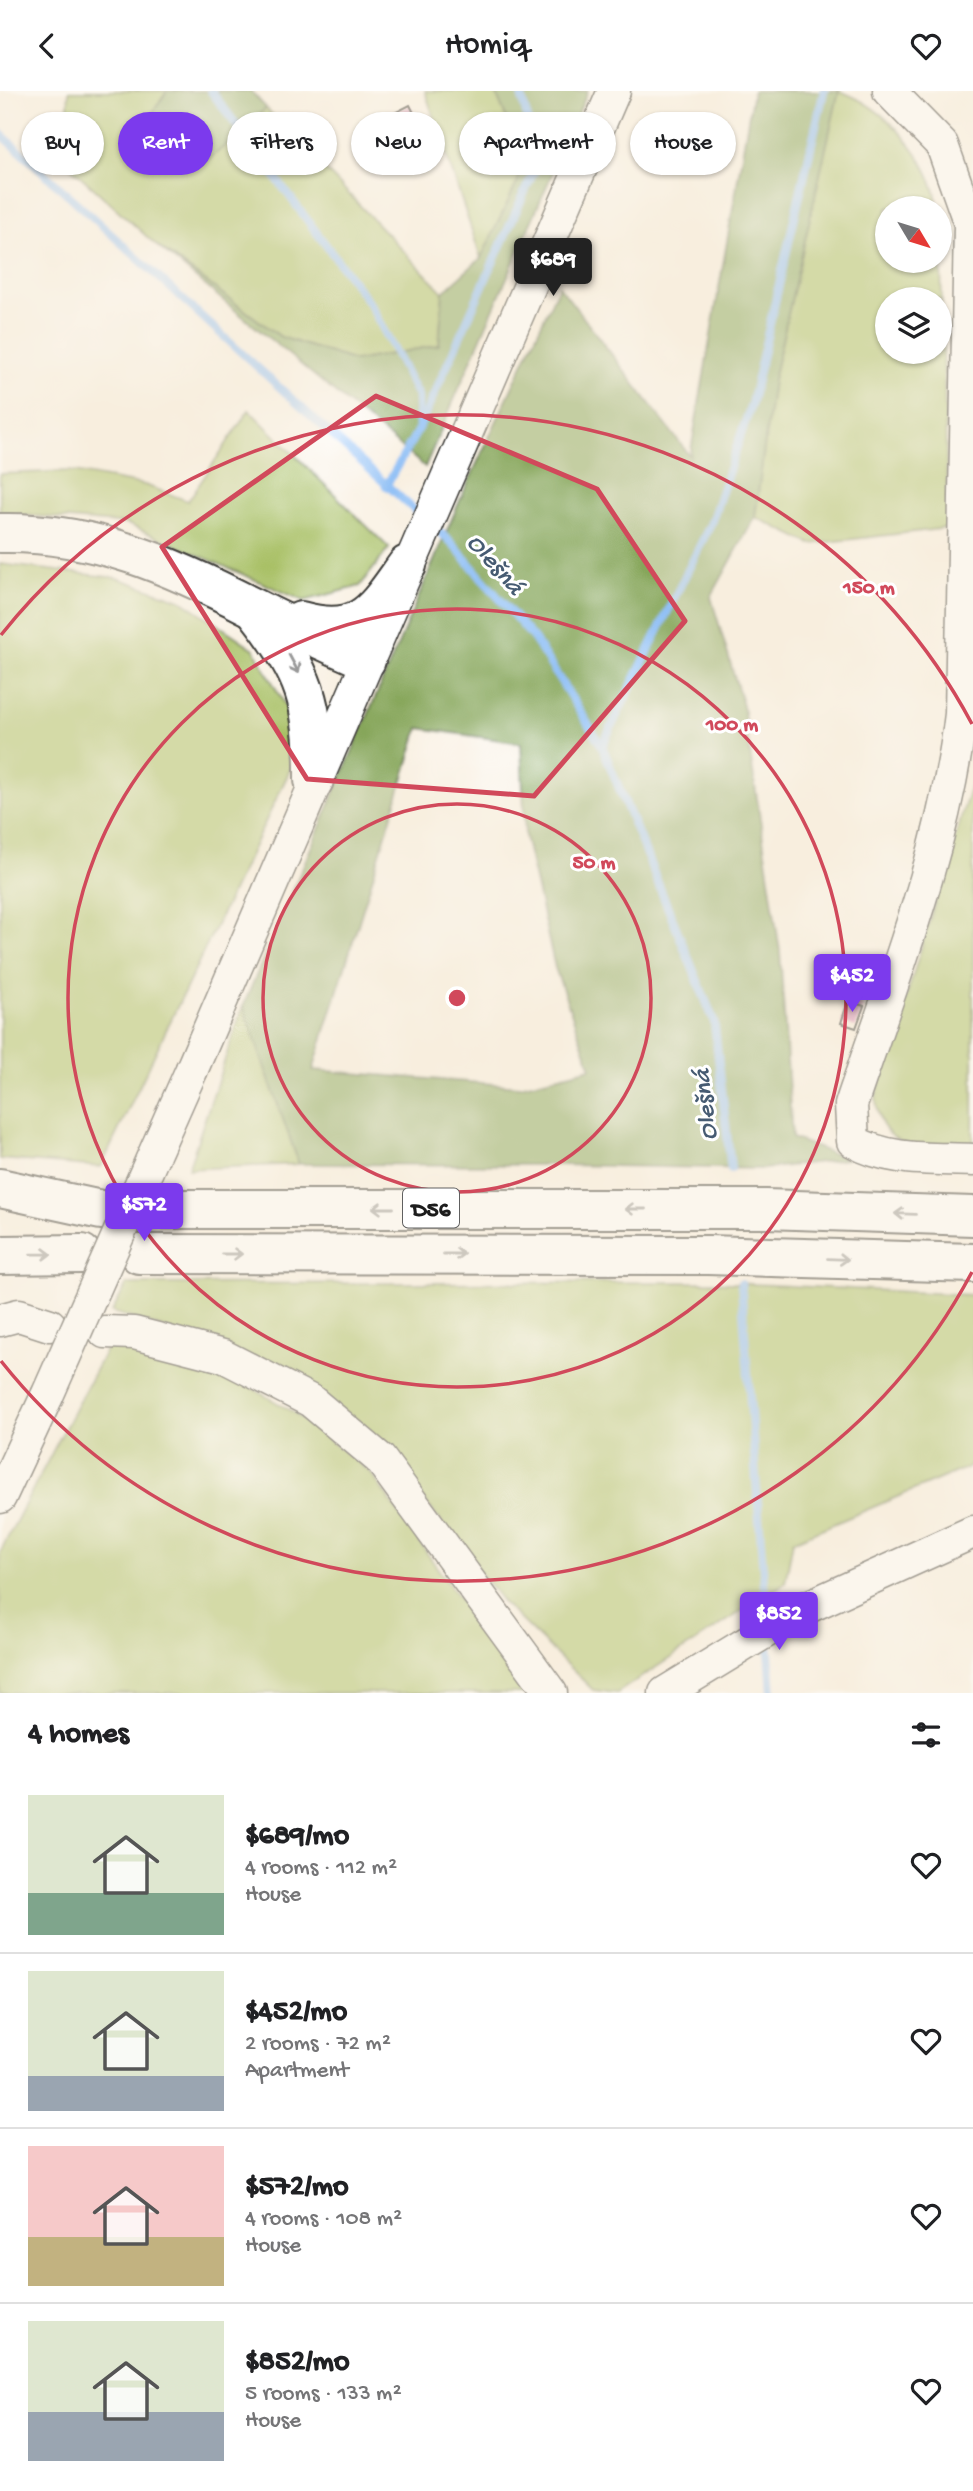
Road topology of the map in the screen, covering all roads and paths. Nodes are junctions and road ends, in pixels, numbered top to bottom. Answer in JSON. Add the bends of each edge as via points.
{"nodes":[{"id":1,"x":614,"y":91,"type":"edge"},
{"id":2,"x":889,"y":91,"type":"edge"},
{"id":3,"x":966,"y":190,"type":"edge"},
{"id":4,"x":0,"y":533,"type":"edge"},
{"id":5,"x":407,"y":565,"type":"junction"},
{"id":6,"x":255,"y":608,"type":"junction"},
{"id":7,"x":967,"y":619,"type":"edge"},
{"id":8,"x":366,"y":660,"type":"junction"},
{"id":9,"x":967,"y":706,"type":"edge"},
{"id":10,"x":314,"y":780,"type":"junction"},
{"id":11,"x":973,"y":1160,"type":"edge"},
{"id":12,"x":0,"y":1188,"type":"edge"},
{"id":13,"x":158,"y":1209,"type":"dead end"},
{"id":14,"x":0,"y":1211,"type":"edge"},
{"id":15,"x":973,"y":1216,"type":"edge"},
{"id":16,"x":82,"y":1254,"type":"dead end"},
{"id":17,"x":139,"y":1254,"type":"dead end"},
{"id":18,"x":0,"y":1255,"type":"edge"},
{"id":19,"x":973,"y":1263,"type":"edge"},
{"id":20,"x":0,"y":1319,"type":"edge"},
{"id":21,"x":50,"y":1325,"type":"dead end"},
{"id":22,"x":105,"y":1332,"type":"dead end"},
{"id":23,"x":0,"y":1497,"type":"edge"},
{"id":24,"x":973,"y":1532,"type":"edge"},
{"id":25,"x":551,"y":1693,"type":"edge"},
{"id":26,"x":665,"y":1693,"type":"edge"}],
"edges":[{"from":1,"to":5,"type":"street"},
{"from":2,"to":3,"type":"street","via":[[942,145]]},
{"from":3,"to":7,"type":"street","via":[[970,224]]},
{"from":4,"to":6,"type":"highway","via":[[64,537],[115,548],[164,563]]},
{"from":5,"to":6,"type":"highway","via":[[371,614],[342,626],[311,624]]},
{"from":5,"to":8,"type":"street"},
{"from":6,"to":8,"type":"highway"},
{"from":6,"to":10,"type":"highway","one_way":true,"via":[[283,645],[305,686],[315,732]]},
{"from":7,"to":9,"type":"street"},
{"from":8,"to":10,"type":"street"},
{"from":9,"to":11,"type":"street","via":[[932,864],[851,1105],[851,1126],[853,1141],[869,1150]]},
{"from":10,"to":23,"type":"street","bridge":true,"via":[[192,1069]]},
{"from":12,"to":14,"type":"highway","via":[[101,1210]]},
{"from":15,"to":13,"type":"highway","number":"D56","one_way":true,"via":[[766,1209]]},
{"from":18,"to":16,"type":"highway","one_way":true},
{"from":17,"to":19,"type":"highway","number":"D56","one_way":true,"via":[[708,1255]]},
{"from":20,"to":21,"type":"street","via":[[19,1315]]},
{"from":22,"to":25,"type":"street","via":[[134,1333],[223,1356],[311,1401],[380,1459]]},
{"from":24,"to":26,"type":"street","via":[[801,1610]]}]}
